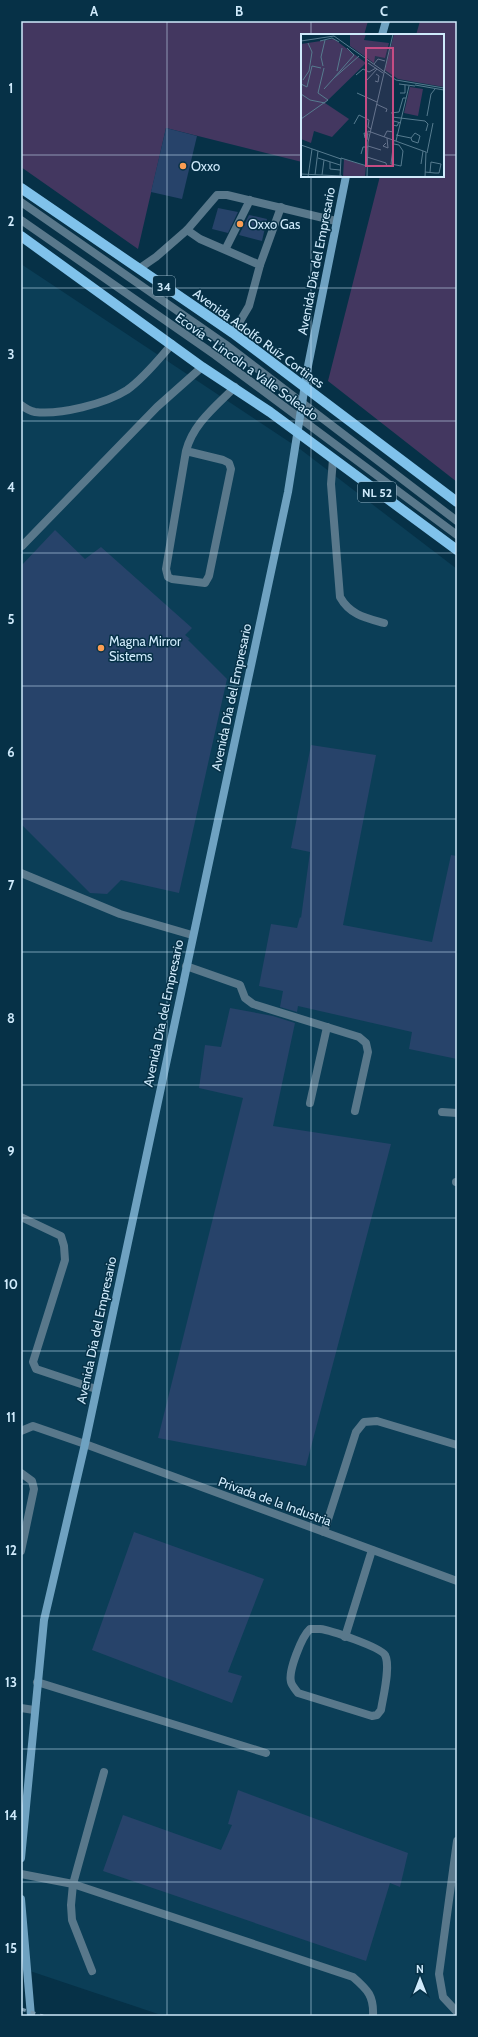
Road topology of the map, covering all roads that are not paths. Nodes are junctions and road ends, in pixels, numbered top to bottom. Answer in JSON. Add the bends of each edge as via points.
{"nodes":[{"id":1,"x":386,"y":21,"type":"edge"},
{"id":2,"x":382,"y":34,"type":"edge"},
{"id":3,"x":346,"y":177,"type":"edge"},
{"id":4,"x":21,"y":188,"type":"edge"},
{"id":5,"x":250,"y":200,"type":"junction"},
{"id":6,"x":21,"y":202,"type":"edge"},
{"id":7,"x":281,"y":207,"type":"junction"},
{"id":8,"x":21,"y":220,"type":"edge"},
{"id":9,"x":336,"y":221,"type":"junction"},
{"id":10,"x":187,"y":230,"type":"junction"},
{"id":11,"x":21,"y":236,"type":"edge"},
{"id":12,"x":226,"y":248,"type":"junction"},
{"id":13,"x":260,"y":265,"type":"junction"},
{"id":14,"x":140,"y":268,"type":"junction"},
{"id":15,"x":233,"y":334,"type":"junction"},
{"id":16,"x":172,"y":344,"type":"junction"},
{"id":17,"x":202,"y":367,"type":"junction"},
{"id":18,"x":304,"y":386,"type":"junction"},
{"id":19,"x":235,"y":387,"type":"junction"},
{"id":20,"x":302,"y":403,"type":"junction"},
{"id":21,"x":21,"y":405,"type":"edge"},
{"id":22,"x":300,"y":419,"type":"junction"},
{"id":23,"x":298,"y":432,"type":"junction"},
{"id":24,"x":186,"y":451,"type":"junction"},
{"id":25,"x":333,"y":459,"type":"junction"},
{"id":26,"x":457,"y":502,"type":"edge"},
{"id":27,"x":457,"y":521,"type":"edge"},
{"id":28,"x":457,"y":535,"type":"edge"},
{"id":29,"x":22,"y":546,"type":"edge"},
{"id":30,"x":457,"y":550,"type":"edge"},
{"id":31,"x":384,"y":623,"type":"dead end"},
{"id":32,"x":21,"y":873,"type":"edge"},
{"id":33,"x":192,"y":935,"type":"junction"},
{"id":34,"x":186,"y":966,"type":"junction"},
{"id":35,"x":327,"y":1027,"type":"junction"},
{"id":36,"x":310,"y":1103,"type":"dead end"},
{"id":37,"x":355,"y":1111,"type":"dead end"},
{"id":38,"x":442,"y":1112,"type":"dead end"},
{"id":39,"x":457,"y":1114,"type":"edge"},
{"id":40,"x":21,"y":1217,"type":"edge"},
{"id":41,"x":96,"y":1389,"type":"junction"},
{"id":42,"x":21,"y":1431,"type":"edge"},
{"id":43,"x":85,"y":1444,"type":"junction"},
{"id":44,"x":457,"y":1445,"type":"edge"},
{"id":45,"x":21,"y":1473,"type":"edge"},
{"id":46,"x":324,"y":1532,"type":"junction"},
{"id":47,"x":372,"y":1550,"type":"junction"},
{"id":48,"x":21,"y":1551,"type":"edge"},
{"id":49,"x":457,"y":1581,"type":"edge"},
{"id":50,"x":346,"y":1637,"type":"junction"},
{"id":51,"x":37,"y":1682,"type":"junction"},
{"id":52,"x":21,"y":1708,"type":"edge"},
{"id":53,"x":34,"y":1710,"type":"junction"},
{"id":54,"x":266,"y":1753,"type":"dead end"},
{"id":55,"x":104,"y":1772,"type":"dead end"},
{"id":56,"x":457,"y":1841,"type":"edge"},
{"id":57,"x":21,"y":1858,"type":"edge"},
{"id":58,"x":21,"y":1874,"type":"edge"},
{"id":59,"x":73,"y":1884,"type":"junction"},
{"id":60,"x":21,"y":1900,"type":"edge"},
{"id":61,"x":92,"y":1971,"type":"dead end"},
{"id":62,"x":457,"y":2012,"type":"edge"},
{"id":63,"x":31,"y":2016,"type":"edge"},
{"id":64,"x":373,"y":2016,"type":"edge"}],
"edges":[{"from":1,"to":2,"type":"street"},
{"from":3,"to":9,"type":"street","name":"Avenida Día del Empresario"},
{"from":4,"to":14,"type":"main road","name":"Avenida Adolfo Ruíz Cortines","number":"34"},
{"from":5,"to":7,"type":"street"},
{"from":5,"to":10,"type":"street","via":[[227,194],[217,195]]},
{"from":5,"to":12,"type":"street"},
{"from":6,"to":20,"type":"street","via":[[225,344]]},
{"from":7,"to":9,"type":"street"},
{"from":7,"to":13,"type":"street"},
{"from":8,"to":22,"type":"street","name":"Ecovía - Lincoln a Valle Soleado","via":[[215,355]]},
{"from":9,"to":18,"type":"street","name":"Avenida Día del Empresario"},
{"from":10,"to":12,"type":"street","via":[[200,239]]},
{"from":10,"to":14,"type":"street"},
{"from":11,"to":16,"type":"main road"},
{"from":12,"to":13,"type":"street"},
{"from":13,"to":15,"type":"street","via":[[249,306]]},
{"from":14,"to":15,"type":"main road","name":"Avenida Adolfo Ruíz Cortines","number":"34"},
{"from":15,"to":18,"type":"main road","name":"Avenida Adolfo Ruíz Cortines","number":"34"},
{"from":16,"to":17,"type":"main road"},
{"from":16,"to":21,"type":"street","via":[[127,390],[104,400],[60,412],[34,412]]},
{"from":17,"to":19,"type":"main road"},
{"from":17,"to":29,"type":"street","via":[[157,406]]},
{"from":18,"to":20,"type":"street","name":"Avenida Día del Empresario"},
{"from":18,"to":26,"type":"main road","name":"Avenida Adolfo Ruíz Cortines"},
{"from":19,"to":23,"type":"main road"},
{"from":19,"to":24,"type":"street","via":[[199,424],[190,437]]},
{"from":20,"to":22,"type":"street","name":"Avenida Día del Empresario"},
{"from":20,"to":27,"type":"street"},
{"from":22,"to":23,"type":"street","name":"Avenida Día del Empresario"},
{"from":22,"to":28,"type":"street","name":"Ecovía - Lincoln a Valle Soleado"},
{"from":23,"to":25,"type":"main road","number":"NL 52"},
{"from":23,"to":33,"type":"street","name":"Avenida Día del Empresario","via":[[286,500]]},
{"from":24,"to":24,"type":"street","via":[[166,574],[172,579],[205,584],[209,576],[231,469],[229,463],[223,460]]},
{"from":25,"to":30,"type":"main road","number":"NL 52"},
{"from":25,"to":31,"type":"street","via":[[331,484],[340,597],[346,607],[356,615]]},
{"from":32,"to":33,"type":"street","via":[[120,914]]},
{"from":33,"to":34,"type":"street","name":"Avenida Día del Empresario"},
{"from":34,"to":35,"type":"street","via":[[240,985],[245,998],[253,1004]]},
{"from":34,"to":41,"type":"street","name":"Avenida Día del Empresario"},
{"from":35,"to":36,"type":"street"},
{"from":35,"to":37,"type":"street","via":[[359,1037],[366,1043],[368,1052]]},
{"from":38,"to":39,"type":"street"},
{"from":40,"to":41,"type":"street","via":[[61,1236],[64,1246],[65,1260],[33,1362],[36,1369]]},
{"from":41,"to":43,"type":"street","name":"Avenida Día del Empresario"},
{"from":42,"to":43,"type":"street","name":"Privada de la Industria","via":[[33,1426]]},
{"from":43,"to":46,"type":"street","name":"Privada de la Industria"},
{"from":43,"to":51,"type":"street","name":"Avenida Día del Empresario","via":[[44,1620]]},
{"from":44,"to":46,"type":"street","via":[[377,1421],[364,1422],[356,1432]]},
{"from":45,"to":48,"type":"street","via":[[32,1481],[34,1489]]},
{"from":46,"to":47,"type":"street","name":"Privada de la Industria"},
{"from":47,"to":49,"type":"street","name":"Privada de la Industria"},
{"from":47,"to":50,"type":"street"},
{"from":50,"to":50,"type":"street","via":[[384,1654],[387,1663],[381,1710],[377,1715],[372,1716],[298,1693],[292,1682],[292,1671],[304,1634],[310,1629],[320,1629]]},
{"from":51,"to":53,"type":"street","name":"Avenida Día del Empresario"},
{"from":51,"to":54,"type":"street"},
{"from":52,"to":53,"type":"street"},
{"from":53,"to":57,"type":"street","name":"Avenida Día del Empresario"},
{"from":55,"to":59,"type":"street"},
{"from":56,"to":62,"type":"street","via":[[439,1974],[443,1997]]},
{"from":58,"to":59,"type":"street"},
{"from":59,"to":61,"type":"street","via":[[72,1920]]},
{"from":59,"to":64,"type":"street","via":[[353,1977],[367,1989],[374,2004]]},
{"from":60,"to":63,"type":"street"}]}
